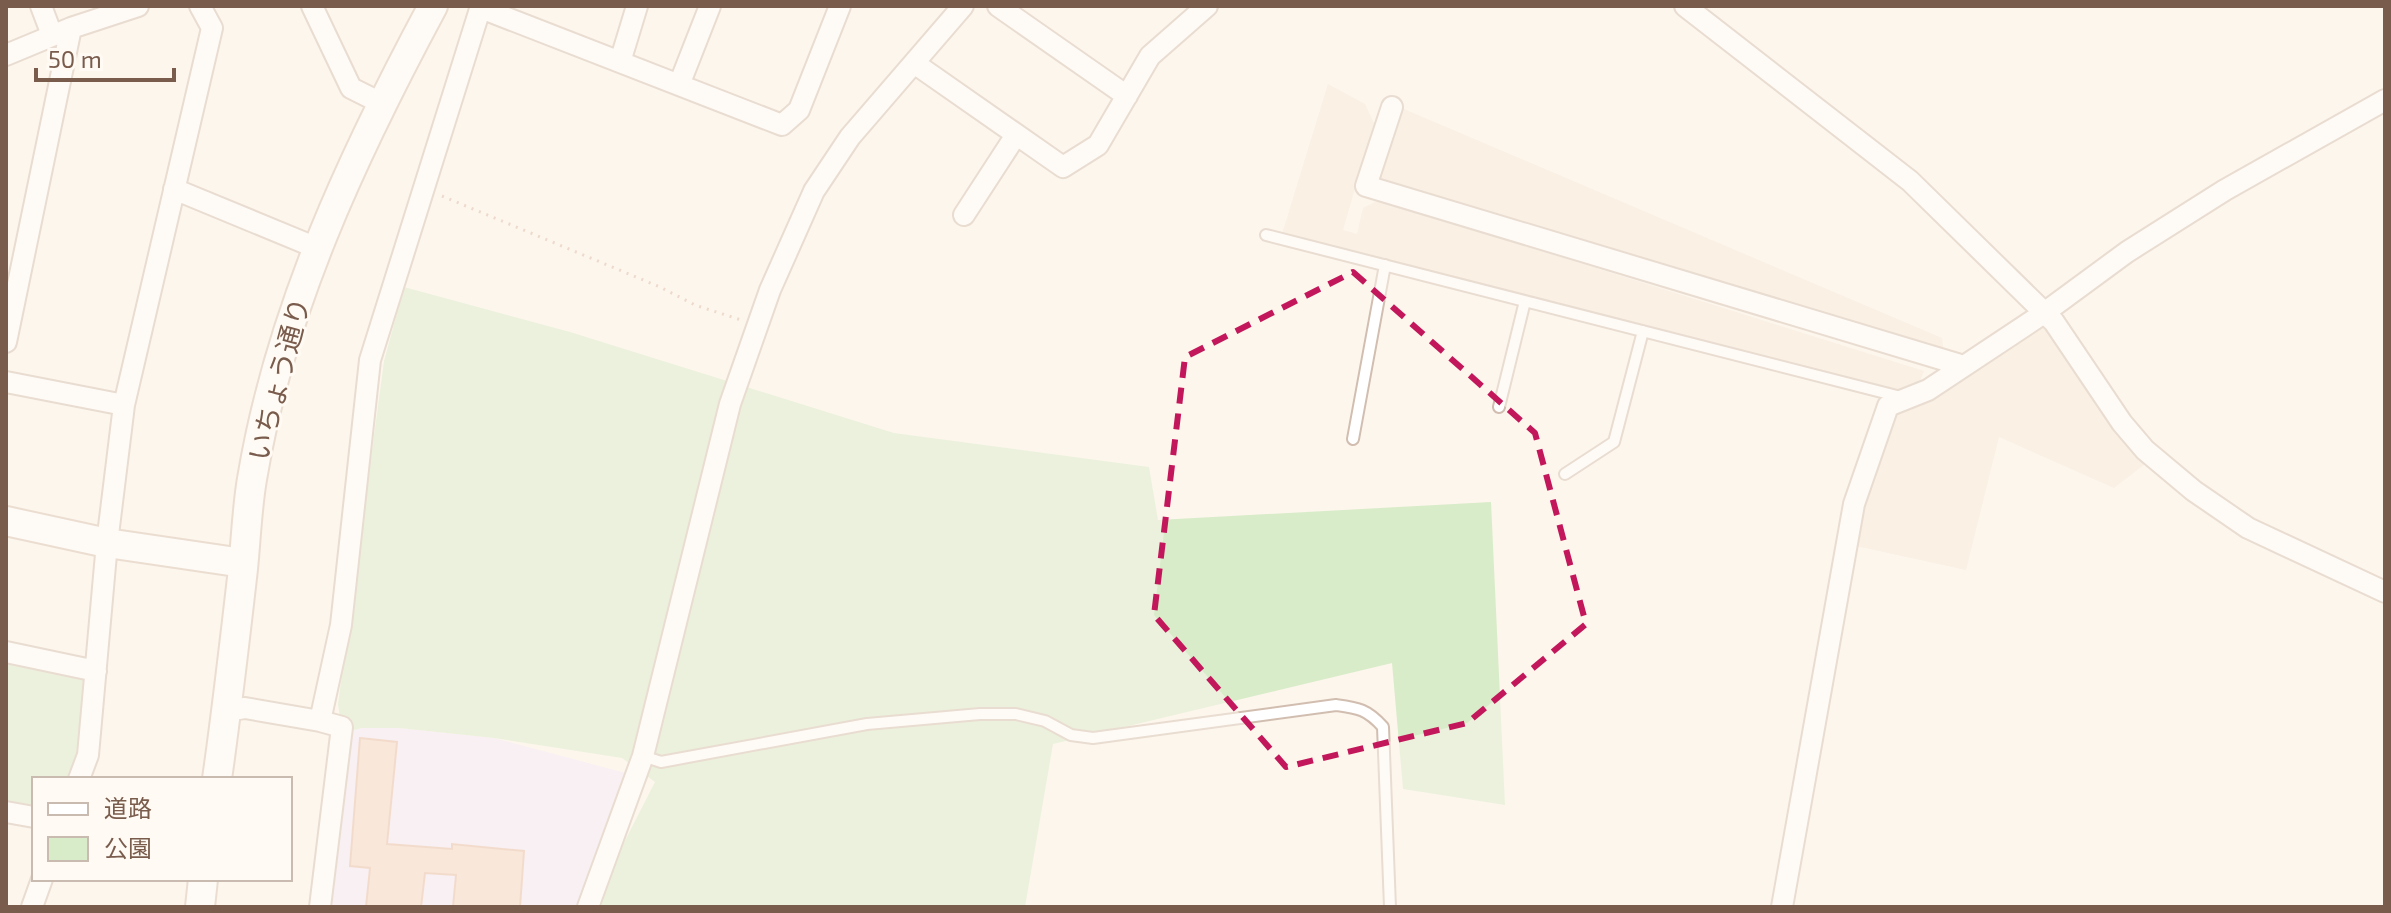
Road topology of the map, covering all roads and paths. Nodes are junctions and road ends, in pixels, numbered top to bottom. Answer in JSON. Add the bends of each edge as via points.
{"nodes":[{"id":1,"x":41,"y":6,"type":"edge"},
{"id":2,"x":138,"y":6,"type":"edge"},
{"id":3,"x":200,"y":6,"type":"edge"},
{"id":4,"x":312,"y":6,"type":"edge"},
{"id":5,"x":433,"y":6,"type":"edge"},
{"id":6,"x":637,"y":6,"type":"edge"},
{"id":7,"x":710,"y":6,"type":"edge"},
{"id":8,"x":840,"y":6,"type":"edge"},
{"id":9,"x":998,"y":6,"type":"edge"},
{"id":10,"x":1207,"y":6,"type":"edge"},
{"id":11,"x":1685,"y":6,"type":"edge"},
{"id":12,"x":481,"y":7,"type":"edge"},
{"id":13,"x":953,"y":10,"type":"edge"},
{"id":14,"x":62,"y":31,"type":"junction"},
{"id":15,"x":6,"y":55,"type":"edge"},
{"id":16,"x":620,"y":62,"type":"junction"},
{"id":17,"x":914,"y":63,"type":"junction"},
{"id":18,"x":679,"y":85,"type":"junction"},
{"id":19,"x":1127,"y":96,"type":"junction"},
{"id":20,"x":2385,"y":100,"type":"edge"},
{"id":21,"x":381,"y":103,"type":"junction"},
{"id":22,"x":1392,"y":107,"type":"dead end"},
{"id":23,"x":1016,"y":135,"type":"junction"},
{"id":24,"x":424,"y":188,"type":"junction"},
{"id":25,"x":174,"y":189,"type":"junction"},
{"id":26,"x":964,"y":215,"type":"dead end"},
{"id":27,"x":1266,"y":235,"type":"dead end"},
{"id":28,"x":317,"y":248,"type":"junction"},
{"id":29,"x":1385,"y":265,"type":"junction"},
{"id":30,"x":1525,"y":301,"type":"junction"},
{"id":31,"x":2044,"y":313,"type":"junction"},
{"id":32,"x":758,"y":326,"type":"junction"},
{"id":33,"x":1643,"y":331,"type":"junction"},
{"id":34,"x":6,"y":342,"type":"edge"},
{"id":35,"x":1964,"y":366,"type":"junction"},
{"id":36,"x":6,"y":382,"type":"edge"},
{"id":37,"x":1907,"y":399,"type":"junction"},
{"id":38,"x":124,"y":405,"type":"junction"},
{"id":39,"x":1499,"y":407,"type":"dead end"},
{"id":40,"x":1353,"y":439,"type":"dead end"},
{"id":41,"x":1565,"y":474,"type":"dead end"},
{"id":42,"x":6,"y":521,"type":"edge"},
{"id":43,"x":107,"y":543,"type":"junction"},
{"id":44,"x":243,"y":563,"type":"junction"},
{"id":45,"x":2385,"y":592,"type":"edge"},
{"id":46,"x":6,"y":652,"type":"edge"},
{"id":47,"x":96,"y":671,"type":"junction"},
{"id":48,"x":226,"y":711,"type":"junction"},
{"id":49,"x":320,"y":721,"type":"junction"},
{"id":50,"x":643,"y":756,"type":"junction"},
{"id":51,"x":80,"y":777,"type":"edge"},
{"id":52,"x":217,"y":777,"type":"edge"},
{"id":53,"x":6,"y":812,"type":"edge"},
{"id":54,"x":32,"y":817,"type":"edge"},
{"id":55,"x":41,"y":881,"type":"edge"},
{"id":56,"x":203,"y":881,"type":"edge"},
{"id":57,"x":32,"y":907,"type":"edge"},
{"id":58,"x":200,"y":907,"type":"edge"},
{"id":59,"x":320,"y":907,"type":"edge"},
{"id":60,"x":588,"y":907,"type":"edge"},
{"id":61,"x":1390,"y":907,"type":"edge"},
{"id":62,"x":1782,"y":907,"type":"edge"}],
"edges":[{"from":1,"to":14,"type":"street"},
{"from":2,"to":14,"type":"street"},
{"from":3,"to":25,"type":"street","via":[[212,28]]},
{"from":4,"to":21,"type":"street","via":[[351,88]]},
{"from":5,"to":21,"type":"street","name":"いちょう通り"},
{"from":6,"to":16,"type":"street"},
{"from":7,"to":18,"type":"street"},
{"from":8,"to":18,"type":"street","via":[[799,110],[782,125]]},
{"from":9,"to":19,"type":"street"},
{"from":10,"to":19,"type":"street","via":[[1150,56]]},
{"from":11,"to":31,"type":"street","via":[[1910,181]]},
{"from":12,"to":16,"type":"street"},
{"from":12,"to":24,"type":"street"},
{"from":13,"to":17,"type":"street"},
{"from":14,"to":15,"type":"street"},
{"from":14,"to":34,"type":"street"},
{"from":16,"to":18,"type":"street"},
{"from":17,"to":23,"type":"street"},
{"from":17,"to":32,"type":"street","via":[[850,137],[814,191]]},
{"from":19,"to":23,"type":"street","via":[[1098,145],[1063,167]]},
{"from":20,"to":31,"type":"street","via":[[2173,222]]},
{"from":21,"to":28,"type":"street","name":"いちょう通り"},
{"from":22,"to":35,"type":"street","via":[[1366,186]]},
{"from":23,"to":26,"type":"street"},
{"from":24,"to":32,"type":"path","via":[[695,305]]},
{"from":24,"to":49,"type":"street","via":[[370,360],[341,625]]},
{"from":25,"to":28,"type":"street"},
{"from":25,"to":38,"type":"street"},
{"from":27,"to":29,"type":"lane"},
{"from":28,"to":44,"type":"street","name":"いちょう通り","via":[[271,394],[252,479]]},
{"from":29,"to":30,"type":"lane"},
{"from":29,"to":40,"type":"lane"},
{"from":30,"to":33,"type":"lane"},
{"from":30,"to":39,"type":"lane"},
{"from":31,"to":35,"type":"street"},
{"from":31,"to":45,"type":"street","via":[[2137,441],[2194,491],[2248,528]]},
{"from":32,"to":50,"type":"street","via":[[730,404]]},
{"from":33,"to":37,"type":"lane"},
{"from":33,"to":41,"type":"lane","via":[[1614,442]]},
{"from":35,"to":37,"type":"street"},
{"from":36,"to":38,"type":"street"},
{"from":37,"to":62,"type":"street","via":[[1888,406],[1854,504]]},
{"from":38,"to":43,"type":"street"},
{"from":42,"to":43,"type":"street"},
{"from":43,"to":44,"type":"street"},
{"from":43,"to":47,"type":"street"},
{"from":44,"to":48,"type":"street","name":"いちょう通り"},
{"from":46,"to":47,"type":"street"},
{"from":47,"to":51,"type":"street","via":[[88,755]]},
{"from":48,"to":49,"type":"street","via":[[245,708]]},
{"from":48,"to":52,"type":"street","name":"いちょう通り"},
{"from":49,"to":59,"type":"street","via":[[342,727]]},
{"from":50,"to":60,"type":"street"},
{"from":50,"to":61,"type":"lane","via":[[661,762],[867,724],[980,714],[1016,714],[1093,738],[1336,705],[1359,708],[1383,727]]},
{"from":53,"to":54,"type":"street"},
{"from":55,"to":57,"type":"street"},
{"from":56,"to":58,"type":"street"}]}
